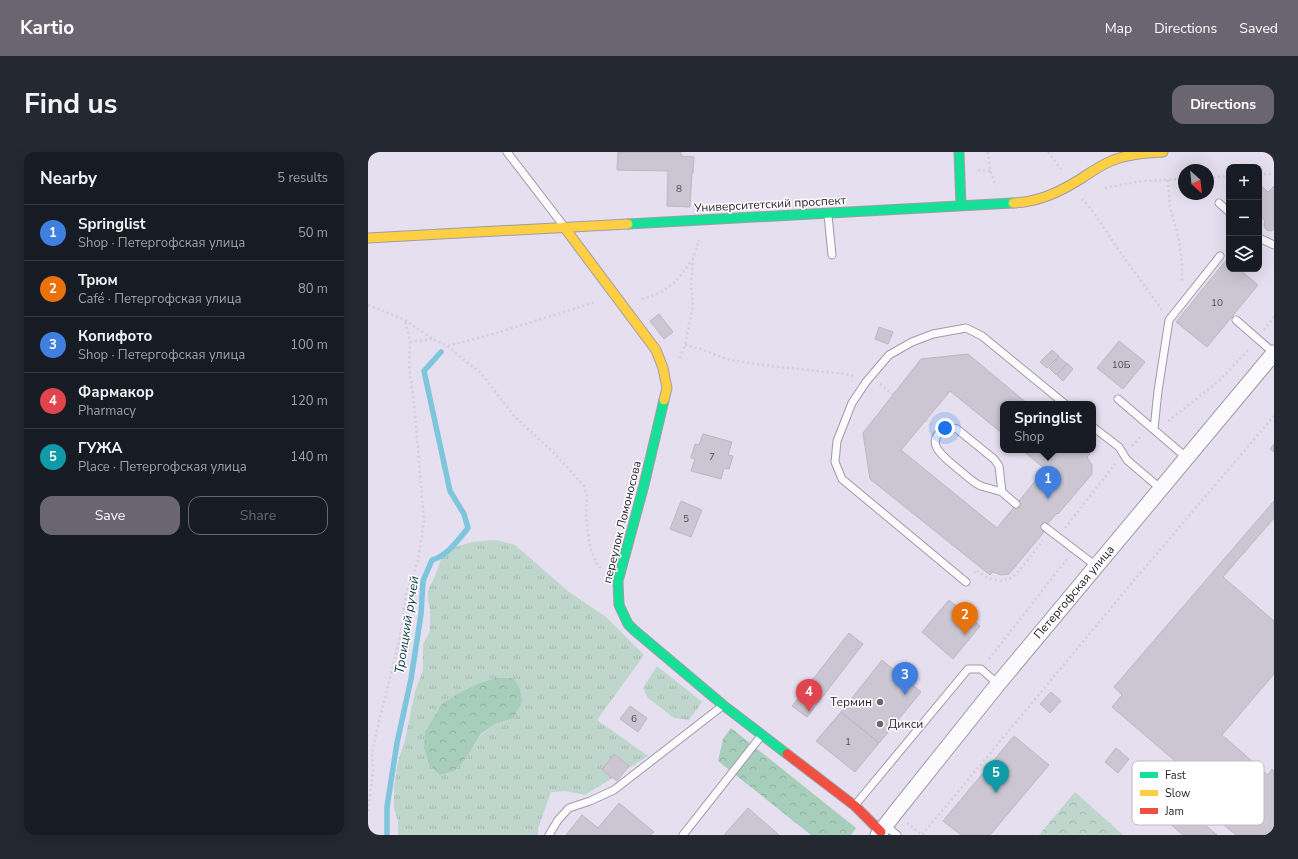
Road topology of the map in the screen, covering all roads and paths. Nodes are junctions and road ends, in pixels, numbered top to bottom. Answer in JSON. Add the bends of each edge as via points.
{"nodes":[{"id":1,"x":959,"y":152,"type":"edge"},
{"id":2,"x":1163,"y":152,"type":"edge"},
{"id":3,"x":511,"y":153,"type":"edge"},
{"id":4,"x":1262,"y":174,"type":"edge"},
{"id":5,"x":1274,"y":174,"type":"edge"},
{"id":6,"x":1226,"y":176,"type":"edge"},
{"id":7,"x":1214,"y":177,"type":"edge"},
{"id":8,"x":1168,"y":180,"type":"dead end"},
{"id":9,"x":1081,"y":198,"type":"dead end"},
{"id":10,"x":1219,"y":203,"type":"dead end"},
{"id":11,"x":961,"y":206,"type":"junction"},
{"id":12,"x":1226,"y":209,"type":"edge"},
{"id":13,"x":828,"y":213,"type":"junction"},
{"id":14,"x":564,"y":227,"type":"junction"},
{"id":15,"x":368,"y":238,"type":"edge"},
{"id":16,"x":700,"y":238,"type":"dead end"},
{"id":17,"x":1262,"y":239,"type":"edge"},
{"id":18,"x":1274,"y":245,"type":"edge"},
{"id":19,"x":832,"y":255,"type":"dead end"},
{"id":20,"x":1220,"y":256,"type":"dead end"},
{"id":21,"x":693,"y":259,"type":"junction"},
{"id":22,"x":1182,"y":275,"type":"dead end"},
{"id":23,"x":615,"y":296,"type":"junction"},
{"id":24,"x":1157,"y":304,"type":"dead end"},
{"id":25,"x":368,"y":305,"type":"edge"},
{"id":26,"x":405,"y":320,"type":"junction"},
{"id":27,"x":1236,"y":320,"type":"dead end"},
{"id":28,"x":433,"y":339,"type":"junction"},
{"id":29,"x":410,"y":342,"type":"junction"},
{"id":30,"x":685,"y":345,"type":"junction"},
{"id":31,"x":447,"y":346,"type":"junction"},
{"id":32,"x":1274,"y":353,"type":"edge"},
{"id":33,"x":679,"y":359,"type":"dead end"},
{"id":34,"x":866,"y":382,"type":"junction"},
{"id":35,"x":880,"y":384,"type":"dead end"},
{"id":36,"x":893,"y":395,"type":"dead end"},
{"id":37,"x":1118,"y":399,"type":"dead end"},
{"id":38,"x":1061,"y":401,"type":"edge"},
{"id":39,"x":1274,"y":416,"type":"edge"},
{"id":40,"x":1096,"y":429,"type":"edge"},
{"id":41,"x":1154,"y":429,"type":"junction"},
{"id":42,"x":1188,"y":458,"type":"junction"},
{"id":43,"x":1161,"y":489,"type":"junction"},
{"id":44,"x":1002,"y":492,"type":"junction"},
{"id":45,"x":1016,"y":504,"type":"dead end"},
{"id":46,"x":1048,"y":529,"type":"joint"},
{"id":47,"x":1096,"y":566,"type":"junction"},
{"id":48,"x":618,"y":581,"type":"junction"},
{"id":49,"x":966,"y":582,"type":"joint"},
{"id":50,"x":998,"y":684,"type":"junction"},
{"id":51,"x":723,"y":705,"type":"junction"},
{"id":52,"x":762,"y":734,"type":"junction"},
{"id":53,"x":855,"y":806,"type":"junction"},
{"id":54,"x":368,"y":811,"type":"edge"},
{"id":55,"x":895,"y":813,"type":"junction"},
{"id":56,"x":886,"y":832,"type":"edge"},
{"id":57,"x":549,"y":835,"type":"edge"},
{"id":58,"x":684,"y":835,"type":"edge"},
{"id":59,"x":922,"y":835,"type":"edge"}],
"edges":[{"from":1,"to":11,"type":"street"},
{"from":2,"to":11,"type":"street","name":"Университетский проспект","via":[[1129,155],[1112,160],[1072,185],[1038,200]]},
{"from":3,"to":14,"type":"lane"},
{"from":4,"to":5,"type":"path"},
{"from":6,"to":7,"type":"path"},
{"from":8,"to":22,"type":"path","via":[[1170,206],[1179,240]]},
{"from":9,"to":24,"type":"path"},
{"from":10,"to":12,"type":"lane"},
{"from":11,"to":13,"type":"street","name":"Университетский проспект"},
{"from":13,"to":14,"type":"street","name":"Университетский проспект"},
{"from":13,"to":19,"type":"lane"},
{"from":14,"to":15,"type":"street","name":"Университетский проспект"},
{"from":14,"to":23,"type":"street","name":"переулок Ломоносова"},
{"from":16,"to":21,"type":"path"},
{"from":17,"to":18,"type":"lane"},
{"from":20,"to":41,"type":"lane","via":[[1169,320]]},
{"from":21,"to":23,"type":"path","via":[[680,277],[662,290],[644,298]]},
{"from":21,"to":30,"type":"path","via":[[691,285],[694,306]]},
{"from":23,"to":31,"type":"path"},
{"from":23,"to":48,"type":"street","name":"переулок Ломоносова","via":[[656,350],[667,388]]},
{"from":25,"to":26,"type":"path"},
{"from":26,"to":28,"type":"path"},
{"from":26,"to":29,"type":"path"},
{"from":27,"to":32,"type":"lane"},
{"from":28,"to":29,"type":"path"},
{"from":28,"to":31,"type":"path"},
{"from":29,"to":54,"type":"path","via":[[424,521],[418,561],[406,594],[399,642],[372,754],[373,771]]},
{"from":30,"to":33,"type":"path"},
{"from":30,"to":34,"type":"path","via":[[726,359],[846,374]]},
{"from":31,"to":48,"type":"path","via":[[481,373],[514,416],[555,454],[584,486],[591,550],[604,571]]},
{"from":32,"to":42,"type":"street","name":"Петергофская улица"},
{"from":34,"to":38,"type":"lane","via":[[889,355],[912,342],[933,334],[966,328],[982,336]]},
{"from":34,"to":49,"type":"lane","via":[[852,403],[837,441],[835,462],[842,479]]},
{"from":35,"to":36,"type":"path"},
{"from":37,"to":41,"type":"lane"},
{"from":39,"to":59,"type":"path"},
{"from":40,"to":43,"type":"lane","via":[[1119,447],[1127,460]]},
{"from":41,"to":42,"type":"lane"},
{"from":42,"to":43,"type":"street","name":"Петергофская улица"},
{"from":43,"to":47,"type":"street","name":"Петергофская улица"},
{"from":44,"to":44,"type":"lane","via":[[999,466],[994,459],[957,429],[947,427],[939,432],[935,442],[938,452],[973,481]]},
{"from":44,"to":45,"type":"lane"},
{"from":46,"to":47,"type":"lane"},
{"from":46,"to":49,"type":"path","via":[[1012,578],[1000,581],[989,579],[976,570]]},
{"from":47,"to":50,"type":"street","name":"Петергофская улица"},
{"from":48,"to":51,"type":"street","name":"переулок Ломоносова","via":[[619,605],[628,624]]},
{"from":50,"to":53,"type":"lane","via":[[981,668],[968,669]]},
{"from":50,"to":55,"type":"street","name":"Петергофская улица"},
{"from":51,"to":52,"type":"street","name":"переулок Ломоносова"},
{"from":51,"to":57,"type":"lane","via":[[614,790],[569,808]]},
{"from":52,"to":53,"type":"street","name":"переулок Ломоносова"},
{"from":52,"to":58,"type":"lane"},
{"from":53,"to":56,"type":"street","name":"переулок Ломоносова"},
{"from":55,"to":56,"type":"street","name":"Петергофская улица"},
{"from":55,"to":59,"type":"path"}]}
